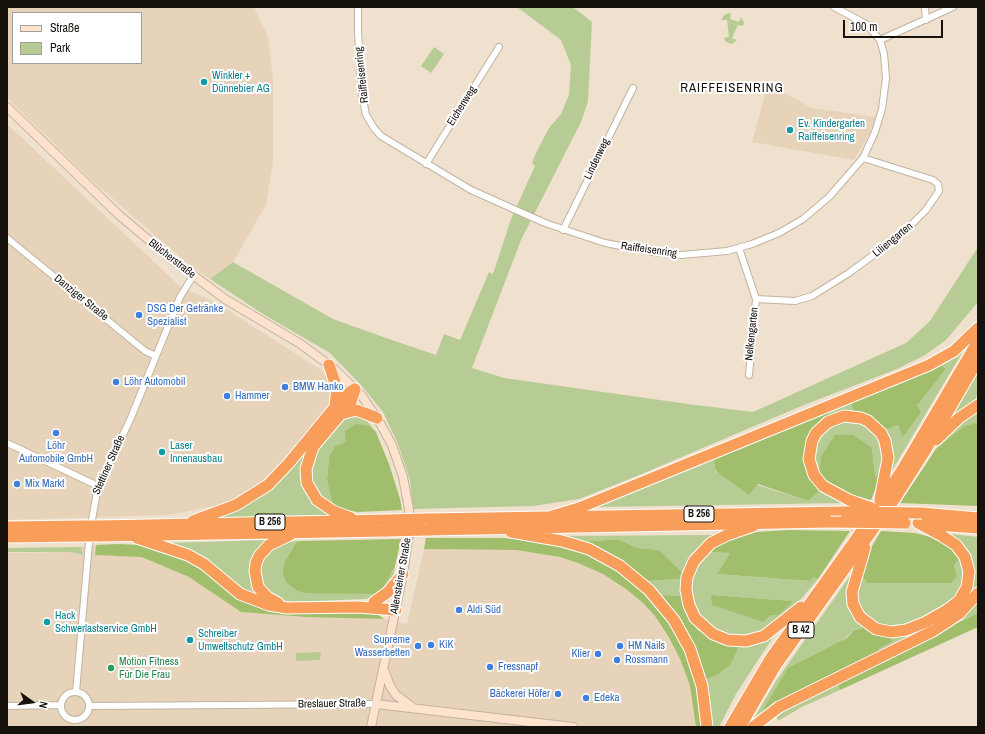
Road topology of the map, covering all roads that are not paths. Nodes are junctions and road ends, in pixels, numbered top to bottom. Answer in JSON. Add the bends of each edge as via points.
{"nodes":[{"id":1,"x":358,"y":7,"type":"edge"},
{"id":2,"x":834,"y":7,"type":"edge"},
{"id":3,"x":925,"y":7,"type":"edge"},
{"id":4,"x":953,"y":7,"type":"edge"},
{"id":5,"x":926,"y":20,"type":"junction"},
{"id":6,"x":880,"y":40,"type":"junction"},
{"id":7,"x":499,"y":47,"type":"dead end"},
{"id":8,"x":633,"y":88,"type":"dead end"},
{"id":9,"x":7,"y":108,"type":"edge"},
{"id":10,"x":863,"y":158,"type":"junction"},
{"id":11,"x":426,"y":164,"type":"junction"},
{"id":12,"x":563,"y":230,"type":"junction"},
{"id":13,"x":7,"y":238,"type":"edge"},
{"id":14,"x":739,"y":248,"type":"junction"},
{"id":15,"x":193,"y":276,"type":"junction"},
{"id":16,"x":756,"y":299,"type":"junction"},
{"id":17,"x":978,"y":328,"type":"edge"},
{"id":18,"x":978,"y":341,"type":"edge"},
{"id":19,"x":156,"y":356,"type":"junction"},
{"id":20,"x":978,"y":360,"type":"edge"},
{"id":21,"x":329,"y":365,"type":"junction"},
{"id":22,"x":749,"y":375,"type":"dead end"},
{"id":23,"x":355,"y":389,"type":"junction"},
{"id":24,"x":978,"y":405,"type":"edge"},
{"id":25,"x":337,"y":411,"type":"junction"},
{"id":26,"x":377,"y":418,"type":"junction"},
{"id":27,"x":7,"y":443,"type":"edge"},
{"id":28,"x":925,"y":451,"type":"junction"},
{"id":29,"x":98,"y":486,"type":"junction"},
{"id":30,"x":880,"y":509,"type":"junction"},
{"id":31,"x":978,"y":511,"type":"edge"},
{"id":32,"x":944,"y":514,"type":"junction"},
{"id":33,"x":552,"y":516,"type":"junction"},
{"id":34,"x":920,"y":518,"type":"junction"},
{"id":35,"x":978,"y":518,"type":"edge"},
{"id":36,"x":357,"y":520,"type":"junction"},
{"id":37,"x":762,"y":523,"type":"junction"},
{"id":38,"x":183,"y":524,"type":"junction"},
{"id":39,"x":427,"y":524,"type":"junction"},
{"id":40,"x":388,"y":525,"type":"junction"},
{"id":41,"x":7,"y":527,"type":"edge"},
{"id":42,"x":483,"y":528,"type":"junction"},
{"id":43,"x":978,"y":528,"type":"edge"},
{"id":44,"x":84,"y":531,"type":"junction"},
{"id":45,"x":100,"y":531,"type":"junction"},
{"id":46,"x":297,"y":532,"type":"junction"},
{"id":47,"x":127,"y":535,"type":"junction"},
{"id":48,"x":869,"y":536,"type":"junction"},
{"id":49,"x":7,"y":537,"type":"edge"},
{"id":50,"x":403,"y":574,"type":"junction"},
{"id":51,"x":978,"y":593,"type":"edge"},
{"id":52,"x":812,"y":598,"type":"junction"},
{"id":53,"x":374,"y":602,"type":"junction"},
{"id":54,"x":396,"y":610,"type":"junction"},
{"id":55,"x":384,"y":668,"type":"junction"},
{"id":56,"x":76,"y":692,"type":"junction"},
{"id":57,"x":376,"y":704,"type":"junction"},
{"id":58,"x":7,"y":706,"type":"edge"},
{"id":59,"x":61,"y":706,"type":"junction"},
{"id":60,"x":89,"y":706,"type":"junction"},
{"id":61,"x":415,"y":708,"type":"junction"},
{"id":62,"x":74,"y":720,"type":"junction"},
{"id":63,"x":73,"y":727,"type":"edge"},
{"id":64,"x":371,"y":727,"type":"edge"},
{"id":65,"x":573,"y":727,"type":"edge"},
{"id":66,"x":707,"y":727,"type":"edge"},
{"id":67,"x":730,"y":727,"type":"edge"},
{"id":68,"x":740,"y":727,"type":"edge"},
{"id":69,"x":753,"y":727,"type":"edge"}],
"edges":[{"from":1,"to":11,"type":"street","name":"Raiffeisenring","via":[[359,58],[366,115],[381,136]]},
{"from":2,"to":6,"type":"street","name":"Raiffeisenring","via":[[866,24]]},
{"from":3,"to":5,"type":"street"},
{"from":4,"to":5,"type":"street"},
{"from":5,"to":6,"type":"street"},
{"from":6,"to":10,"type":"street","name":"Raiffeisenring","via":[[886,65],[885,96],[876,132]]},
{"from":7,"to":11,"type":"street","name":"Eichenweg"},
{"from":8,"to":12,"type":"street","name":"Lindenweg"},
{"from":9,"to":15,"type":"street","name":"Blücherstraße","via":[[120,215]]},
{"from":10,"to":14,"type":"street","name":"Raiffeisenring","via":[[829,197],[803,219],[760,241]]},
{"from":10,"to":16,"type":"street","name":"Liliengarten","via":[[933,180],[938,184],[938,191],[924,213],[902,234],[849,273],[812,296],[795,301]]},
{"from":11,"to":12,"type":"street","name":"Raiffeisenring","via":[[482,195]]},
{"from":12,"to":14,"type":"street","name":"Raiffeisenring","via":[[605,243],[664,254],[697,254]]},
{"from":13,"to":19,"type":"street","name":"Danziger Straße","via":[[145,351]]},
{"from":14,"to":16,"type":"street","name":"Nelkengarten"},
{"from":15,"to":19,"type":"street","name":"Stettiner Straße","via":[[182,293]]},
{"from":15,"to":21,"type":"street","name":"Blücherstraße"},
{"from":16,"to":22,"type":"street","name":"Nelkengarten"},
{"from":17,"to":33,"type":"highway","via":[[954,351],[929,366],[579,508]]},
{"from":18,"to":30,"type":"highway","number":"B 42"},
{"from":19,"to":29,"type":"street","name":"Stettiner Straße","via":[[130,420]]},
{"from":20,"to":28,"type":"highway","number":"B 42"},
{"from":21,"to":23,"type":"street","name":"Blücherstraße"},
{"from":21,"to":25,"type":"highway","via":[[337,389]]},
{"from":23,"to":25,"type":"highway","via":[[351,402]]},
{"from":23,"to":26,"type":"street","name":"Allensteiner Straße"},
{"from":24,"to":28,"type":"highway","via":[[959,418]]},
{"from":25,"to":26,"type":"highway","via":[[356,410]]},
{"from":25,"to":36,"type":"highway","via":[[310,454],[306,468],[307,483],[313,495],[322,504]]},
{"from":25,"to":38,"type":"highway","via":[[257,493],[226,509]]},
{"from":26,"to":50,"type":"street","name":"Allensteiner Straße","via":[[394,451],[407,499],[409,533]]},
{"from":27,"to":29,"type":"street"},
{"from":28,"to":48,"type":"highway","number":"B 42"},
{"from":29,"to":56,"type":"street","name":"Stettiner Straße","via":[[90,531]]},
{"from":30,"to":30,"type":"highway","bridge":true,"via":[[849,500],[823,486],[814,475],[809,459],[810,446],[816,433],[828,422],[844,416],[860,418],[868,421],[881,433],[887,449],[887,466]]},
{"from":30,"to":33,"type":"highway","number":"B 256","bridge":true,"via":[[845,512]]},
{"from":30,"to":34,"type":"highway","number":"B 256","bridge":true},
{"from":30,"to":52,"type":"highway","number":"B 42"},
{"from":31,"to":32,"type":"highway"},
{"from":32,"to":34,"type":"highway","number":"B 256"},
{"from":32,"to":35,"type":"highway","number":"B 256"},
{"from":33,"to":39,"type":"highway","number":"B 256"},
{"from":34,"to":37,"type":"highway","number":"B 256","bridge":true,"via":[[905,523]]},
{"from":34,"to":43,"type":"highway","number":"B 256"},
{"from":34,"to":48,"type":"highway","via":[[961,551],[968,564],[969,581],[963,596],[947,610],[906,630],[890,632],[876,629],[864,621],[855,609],[852,598],[853,585]]},
{"from":36,"to":38,"type":"highway","number":"B 256"},
{"from":36,"to":40,"type":"highway","number":"B 256"},
{"from":37,"to":42,"type":"highway","number":"B 256"},
{"from":37,"to":52,"type":"highway","via":[[719,538],[705,548],[694,561],[687,577],[686,590],[695,618],[713,634],[728,640],[746,641],[771,631]]},
{"from":38,"to":45,"type":"highway","number":"B 256"},
{"from":39,"to":40,"type":"highway","number":"B 256","bridge":true},
{"from":39,"to":42,"type":"highway","number":"B 256"},
{"from":40,"to":46,"type":"highway","number":"B 256"},
{"from":41,"to":44,"type":"highway","number":"B 256"},
{"from":42,"to":66,"type":"highway","via":[[577,545],[611,560],[642,583],[661,602],[690,649],[702,686]]},
{"from":44,"to":45,"type":"highway","number":"B 256","bridge":true},
{"from":44,"to":49,"type":"highway","number":"B 256"},
{"from":45,"to":47,"type":"highway","number":"B 256"},
{"from":46,"to":47,"type":"highway","number":"B 256"},
{"from":46,"to":53,"type":"highway","via":[[269,545],[259,556],[255,571],[262,593],[276,602],[292,605]]},
{"from":47,"to":54,"type":"highway","via":[[188,555],[204,564],[240,594],[269,605],[288,608],[358,607]]},
{"from":48,"to":68,"type":"highway","number":"B 42","via":[[776,665]]},
{"from":50,"to":53,"type":"highway","via":[[388,592]]},
{"from":50,"to":54,"type":"street","name":"Allensteiner Straße"},
{"from":51,"to":69,"type":"highway","via":[[958,614],[933,631],[779,707]]},
{"from":52,"to":67,"type":"highway","number":"B 42","via":[[770,659]]},
{"from":53,"to":54,"type":"highway","via":[[388,604]]},
{"from":54,"to":55,"type":"street","name":"Allensteiner Straße"},
{"from":55,"to":57,"type":"street","name":"Allensteiner Straße"},
{"from":55,"to":61,"type":"street","via":[[396,695]]},
{"from":56,"to":59,"type":"street","via":[[64,697]]},
{"from":56,"to":60,"type":"street","via":[[84,695]]},
{"from":57,"to":60,"type":"street","name":"Breslauer Straße"},
{"from":57,"to":61,"type":"street","name":"Breslauer Straße"},
{"from":57,"to":64,"type":"street","name":"Allensteiner Straße"},
{"from":58,"to":59,"type":"street"},
{"from":59,"to":62,"type":"street","via":[[66,717]]},
{"from":60,"to":62,"type":"street","via":[[83,718]]},
{"from":61,"to":65,"type":"street","name":"Breslauer Straße"},
{"from":62,"to":63,"type":"street"}]}
